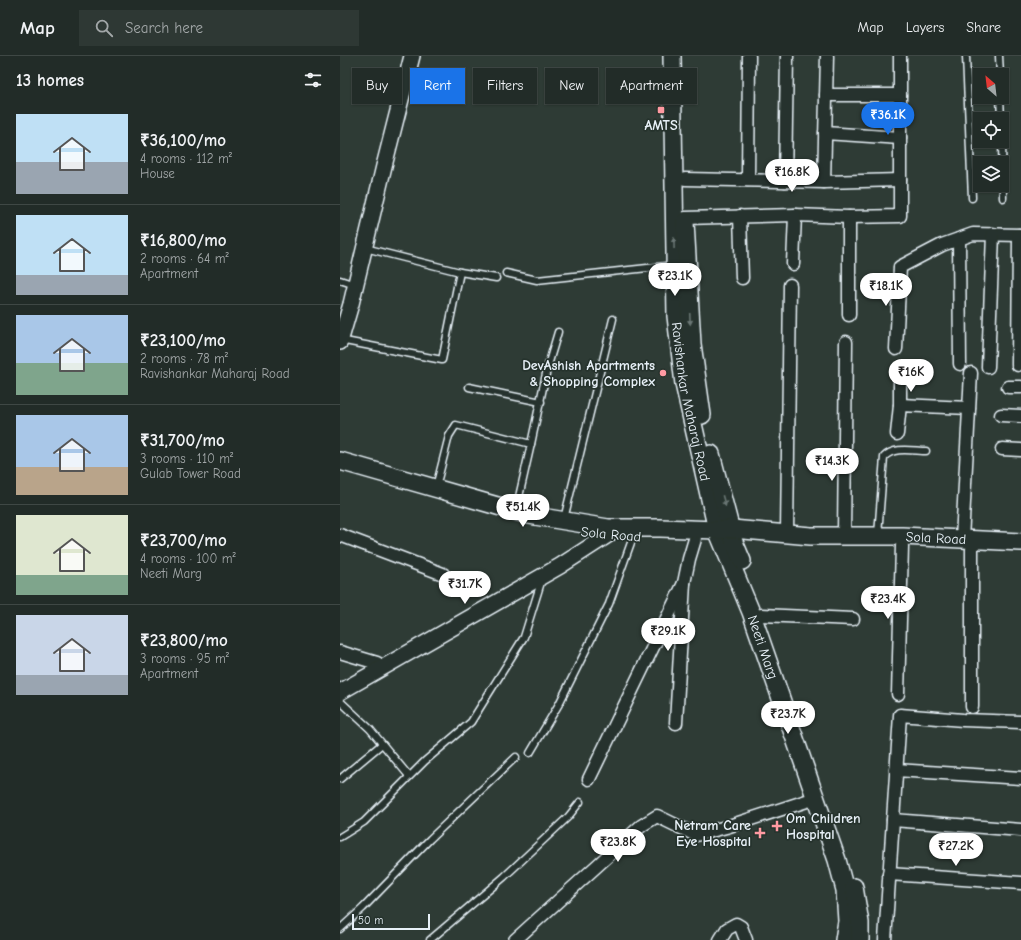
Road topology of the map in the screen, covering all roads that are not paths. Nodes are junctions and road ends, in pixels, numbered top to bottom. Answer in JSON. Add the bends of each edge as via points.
{"nodes":[{"id":1,"x":412,"y":56,"type":"edge"},
{"id":2,"x":672,"y":56,"type":"edge"},
{"id":3,"x":682,"y":56,"type":"edge"},
{"id":4,"x":749,"y":56,"type":"edge"},
{"id":5,"x":787,"y":56,"type":"edge"},
{"id":6,"x":827,"y":56,"type":"edge"},
{"id":7,"x":900,"y":56,"type":"edge"},
{"id":8,"x":966,"y":56,"type":"edge"},
{"id":9,"x":999,"y":56,"type":"edge"},
{"id":10,"x":1000,"y":68,"type":"edge"},
{"id":11,"x":826,"y":95,"type":"junction"},
{"id":12,"x":900,"y":95,"type":"junction"},
{"id":13,"x":825,"y":133,"type":"junction"},
{"id":14,"x":900,"y":138,"type":"junction"},
{"id":15,"x":1002,"y":148,"type":"edge"},
{"id":16,"x":685,"y":179,"type":"junction"},
{"id":17,"x":748,"y":180,"type":"junction"},
{"id":18,"x":900,"y":180,"type":"junction"},
{"id":19,"x":785,"y":181,"type":"junction"},
{"id":20,"x":824,"y":182,"type":"junction"},
{"id":21,"x":972,"y":198,"type":"dead end"},
{"id":22,"x":1003,"y":198,"type":"dead end"},
{"id":23,"x":795,"y":215,"type":"junction"},
{"id":24,"x":740,"y":216,"type":"junction"},
{"id":25,"x":849,"y":217,"type":"junction"},
{"id":26,"x":685,"y":218,"type":"junction"},
{"id":27,"x":993,"y":234,"type":"junction"},
{"id":28,"x":1020,"y":235,"type":"edge"},
{"id":29,"x":960,"y":239,"type":"junction"},
{"id":30,"x":364,"y":248,"type":"junction"},
{"id":31,"x":793,"y":264,"type":"dead end"},
{"id":32,"x":675,"y":265,"type":"junction"},
{"id":33,"x":460,"y":272,"type":"junction"},
{"id":34,"x":506,"y":273,"type":"dead end"},
{"id":35,"x":496,"y":278,"type":"dead end"},
{"id":36,"x":742,"y":278,"type":"dead end"},
{"id":37,"x":340,"y":280,"type":"edge"},
{"id":38,"x":355,"y":285,"type":"junction"},
{"id":39,"x":790,"y":285,"type":"dead end"},
{"id":40,"x":848,"y":316,"type":"dead end"},
{"id":41,"x":613,"y":319,"type":"dead end"},
{"id":42,"x":558,"y":332,"type":"dead end"},
{"id":43,"x":340,"y":340,"type":"edge"},
{"id":44,"x":846,"y":342,"type":"dead end"},
{"id":45,"x":896,"y":349,"type":"dead end"},
{"id":46,"x":960,"y":364,"type":"dead end"},
{"id":47,"x":1018,"y":365,"type":"dead end"},
{"id":48,"x":988,"y":367,"type":"dead end"},
{"id":49,"x":971,"y":373,"type":"dead end"},
{"id":50,"x":900,"y":375,"type":"dead end"},
{"id":51,"x":469,"y":387,"type":"dead end"},
{"id":52,"x":1008,"y":387,"type":"dead end"},
{"id":53,"x":1021,"y":387,"type":"edge"},
{"id":54,"x":541,"y":402,"type":"junction"},
{"id":55,"x":900,"y":405,"type":"junction"},
{"id":56,"x":969,"y":408,"type":"junction"},
{"id":57,"x":1001,"y":416,"type":"dead end"},
{"id":58,"x":1021,"y":416,"type":"edge"},
{"id":59,"x":897,"y":434,"type":"dead end"},
{"id":60,"x":531,"y":444,"type":"junction"},
{"id":61,"x":1002,"y":449,"type":"dead end"},
{"id":62,"x":1021,"y":450,"type":"edge"},
{"id":63,"x":926,"y":451,"type":"dead end"},
{"id":64,"x":340,"y":461,"type":"edge"},
{"id":65,"x":340,"y":471,"type":"edge"},
{"id":66,"x":436,"y":488,"type":"junction"},
{"id":67,"x":516,"y":511,"type":"junction"},
{"id":68,"x":564,"y":520,"type":"junction"},
{"id":69,"x":603,"y":531,"type":"junction"},
{"id":70,"x":787,"y":534,"type":"junction"},
{"id":71,"x":340,"y":535,"type":"edge"},
{"id":72,"x":726,"y":535,"type":"junction"},
{"id":73,"x":844,"y":536,"type":"junction"},
{"id":74,"x":878,"y":536,"type":"junction"},
{"id":75,"x":633,"y":537,"type":"junction"},
{"id":76,"x":695,"y":539,"type":"junction"},
{"id":77,"x":1021,"y":542,"type":"edge"},
{"id":78,"x":967,"y":544,"type":"junction"},
{"id":79,"x":902,"y":546,"type":"junction"},
{"id":80,"x":1021,"y":551,"type":"edge"},
{"id":81,"x":443,"y":574,"type":"dead end"},
{"id":82,"x":543,"y":576,"type":"junction"},
{"id":83,"x":684,"y":583,"type":"junction"},
{"id":84,"x":761,"y":615,"type":"junction"},
{"id":85,"x":853,"y":619,"type":"dead end"},
{"id":86,"x":340,"y":652,"type":"edge"},
{"id":87,"x":377,"y":663,"type":"junction"},
{"id":88,"x":340,"y":684,"type":"edge"},
{"id":89,"x":340,"y":692,"type":"edge"},
{"id":90,"x":898,"y":694,"type":"dead end"},
{"id":91,"x":340,"y":701,"type":"edge"},
{"id":92,"x":972,"y":707,"type":"dead end"},
{"id":93,"x":1021,"y":722,"type":"edge"},
{"id":94,"x":676,"y":724,"type":"dead end"},
{"id":95,"x":382,"y":744,"type":"junction"},
{"id":96,"x":530,"y":753,"type":"dead end"},
{"id":97,"x":516,"y":757,"type":"dead end"},
{"id":98,"x":896,"y":770,"type":"junction"},
{"id":99,"x":409,"y":776,"type":"junction"},
{"id":100,"x":1021,"y":778,"type":"edge"},
{"id":101,"x":340,"y":779,"type":"edge"},
{"id":102,"x":589,"y":779,"type":"dead end"},
{"id":103,"x":816,"y":798,"type":"junction"},
{"id":104,"x":580,"y":802,"type":"dead end"},
{"id":105,"x":893,"y":820,"type":"junction"},
{"id":106,"x":1021,"y":830,"type":"edge"},
{"id":107,"x":340,"y":837,"type":"edge"},
{"id":108,"x":889,"y":874,"type":"junction"},
{"id":109,"x":1021,"y":883,"type":"edge"},
{"id":110,"x":340,"y":929,"type":"edge"},
{"id":111,"x":430,"y":940,"type":"edge"},
{"id":112,"x":515,"y":940,"type":"edge"},
{"id":113,"x":720,"y":940,"type":"edge"},
{"id":114,"x":746,"y":940,"type":"edge"},
{"id":115,"x":844,"y":940,"type":"edge"},
{"id":116,"x":860,"y":940,"type":"edge"},
{"id":117,"x":885,"y":940,"type":"edge"}],
"edges":[{"from":1,"to":30,"type":"street"},
{"from":32,"to":2,"type":"main road","name":"Ravishankar Maharaj Road","one_way":true},
{"from":3,"to":16,"type":"main road","name":"Ravishankar Maharaj Road"},
{"from":4,"to":17,"type":"street"},
{"from":5,"to":19,"type":"street"},
{"from":6,"to":11,"type":"street"},
{"from":7,"to":12,"type":"street"},
{"from":8,"to":21,"type":"lane"},
{"from":9,"to":10,"type":"lane"},
{"from":11,"to":12,"type":"street"},
{"from":11,"to":13,"type":"street"},
{"from":12,"to":14,"type":"street"},
{"from":13,"to":14,"type":"street"},
{"from":13,"to":20,"type":"street"},
{"from":14,"to":18,"type":"street"},
{"from":15,"to":22,"type":"lane"},
{"from":16,"to":17,"type":"street"},
{"from":16,"to":26,"type":"main road","name":"Ravishankar Maharaj Road"},
{"from":17,"to":19,"type":"street"},
{"from":18,"to":20,"type":"street"},
{"from":18,"to":25,"type":"street","via":[[900,216]]},
{"from":19,"to":20,"type":"street"},
{"from":23,"to":24,"type":"street"},
{"from":23,"to":25,"type":"street"},
{"from":23,"to":31,"type":"street"},
{"from":24,"to":26,"type":"street"},
{"from":24,"to":36,"type":"street"},
{"from":25,"to":40,"type":"street"},
{"from":26,"to":72,"type":"main road","name":"Ravishankar Maharaj Road","one_way":true,"via":[[692,344],[700,403]]},
{"from":27,"to":28,"type":"street"},
{"from":27,"to":29,"type":"street","via":[[973,234]]},
{"from":27,"to":48,"type":"street"},
{"from":28,"to":47,"type":"street"},
{"from":29,"to":45,"type":"street","via":[[942,245],[900,267]]},
{"from":29,"to":46,"type":"street"},
{"from":30,"to":33,"type":"lane"},
{"from":30,"to":38,"type":"street"},
{"from":32,"to":34,"type":"lane","via":[[537,280]]},
{"from":32,"to":72,"type":"main road","name":"Ravishankar Maharaj Road","via":[[676,316],[684,384]]},
{"from":33,"to":35,"type":"lane"},
{"from":33,"to":43,"type":"lane","via":[[442,360]]},
{"from":37,"to":38,"type":"lane"},
{"from":38,"to":43,"type":"street"},
{"from":39,"to":70,"type":"street"},
{"from":41,"to":68,"type":"lane"},
{"from":42,"to":54,"type":"lane"},
{"from":44,"to":73,"type":"street"},
{"from":49,"to":56,"type":"street"},
{"from":50,"to":55,"type":"street"},
{"from":51,"to":54,"type":"lane"},
{"from":52,"to":53,"type":"street"},
{"from":54,"to":60,"type":"lane"},
{"from":55,"to":56,"type":"street"},
{"from":55,"to":59,"type":"street"},
{"from":56,"to":78,"type":"street"},
{"from":57,"to":58,"type":"street"},
{"from":60,"to":66,"type":"lane","via":[[456,425],[449,436]]},
{"from":60,"to":67,"type":"lane"},
{"from":61,"to":62,"type":"street"},
{"from":63,"to":74,"type":"lane","via":[[895,450],[884,457]]},
{"from":64,"to":66,"type":"main road","name":"Sola Road"},
{"from":65,"to":69,"type":"main road","name":"Sola Road","via":[[532,523]]},
{"from":66,"to":67,"type":"main road","name":"Sola Road"},
{"from":67,"to":68,"type":"main road","name":"Sola Road"},
{"from":68,"to":69,"type":"main road","name":"Sola Road"},
{"from":69,"to":72,"type":"main road","name":"Sola Road","via":[[660,528]]},
{"from":69,"to":75,"type":"main road","name":"Sola Road"},
{"from":69,"to":82,"type":"street"},
{"from":69,"to":87,"type":"street"},
{"from":70,"to":72,"type":"main road","name":"Sola Road"},
{"from":70,"to":73,"type":"main road","name":"Sola Road"},
{"from":71,"to":81,"type":"street"},
{"from":72,"to":76,"type":"main road","name":"Sola Road"},
{"from":72,"to":79,"type":"main road","name":"Sola Road"},
{"from":72,"to":84,"type":"main road"},
{"from":72,"to":103,"type":"main road","name":"Neeti Marg"},
{"from":73,"to":74,"type":"main road","name":"Sola Road"},
{"from":74,"to":78,"type":"main road","name":"Sola Road"},
{"from":75,"to":76,"type":"main road","name":"Sola Road"},
{"from":75,"to":96,"type":"lane","via":[[609,604],[559,704]]},
{"from":76,"to":83,"type":"street"},
{"from":77,"to":78,"type":"main road","name":"Sola Road"},
{"from":78,"to":79,"type":"main road","name":"Sola Road"},
{"from":78,"to":80,"type":"main road","name":"Sola Road"},
{"from":78,"to":92,"type":"street"},
{"from":79,"to":90,"type":"street"},
{"from":82,"to":89,"type":"street"},
{"from":82,"to":99,"type":"lane","via":[[524,637],[471,722]]},
{"from":83,"to":94,"type":"street"},
{"from":83,"to":102,"type":"street"},
{"from":84,"to":85,"type":"street"},
{"from":84,"to":116,"type":"main road","via":[[849,866],[860,923]]},
{"from":86,"to":87,"type":"street"},
{"from":87,"to":88,"type":"street"},
{"from":91,"to":95,"type":"lane"},
{"from":93,"to":98,"type":"street","via":[[900,715]]},
{"from":95,"to":99,"type":"lane"},
{"from":95,"to":101,"type":"lane"},
{"from":97,"to":110,"type":"lane"},
{"from":98,"to":100,"type":"street"},
{"from":98,"to":105,"type":"street"},
{"from":99,"to":107,"type":"lane","via":[[364,822]]},
{"from":103,"to":112,"type":"street","via":[[696,835],[658,816],[641,826]]},
{"from":103,"to":115,"type":"main road","name":"Neeti Marg","via":[[845,890],[847,921]]},
{"from":104,"to":111,"type":"lane","via":[[568,817],[510,871]]},
{"from":105,"to":106,"type":"street"},
{"from":105,"to":108,"type":"street"},
{"from":108,"to":109,"type":"street"},
{"from":108,"to":117,"type":"street"},
{"from":113,"to":114,"type":"street","via":[[727,929],[736,924]]}]}
